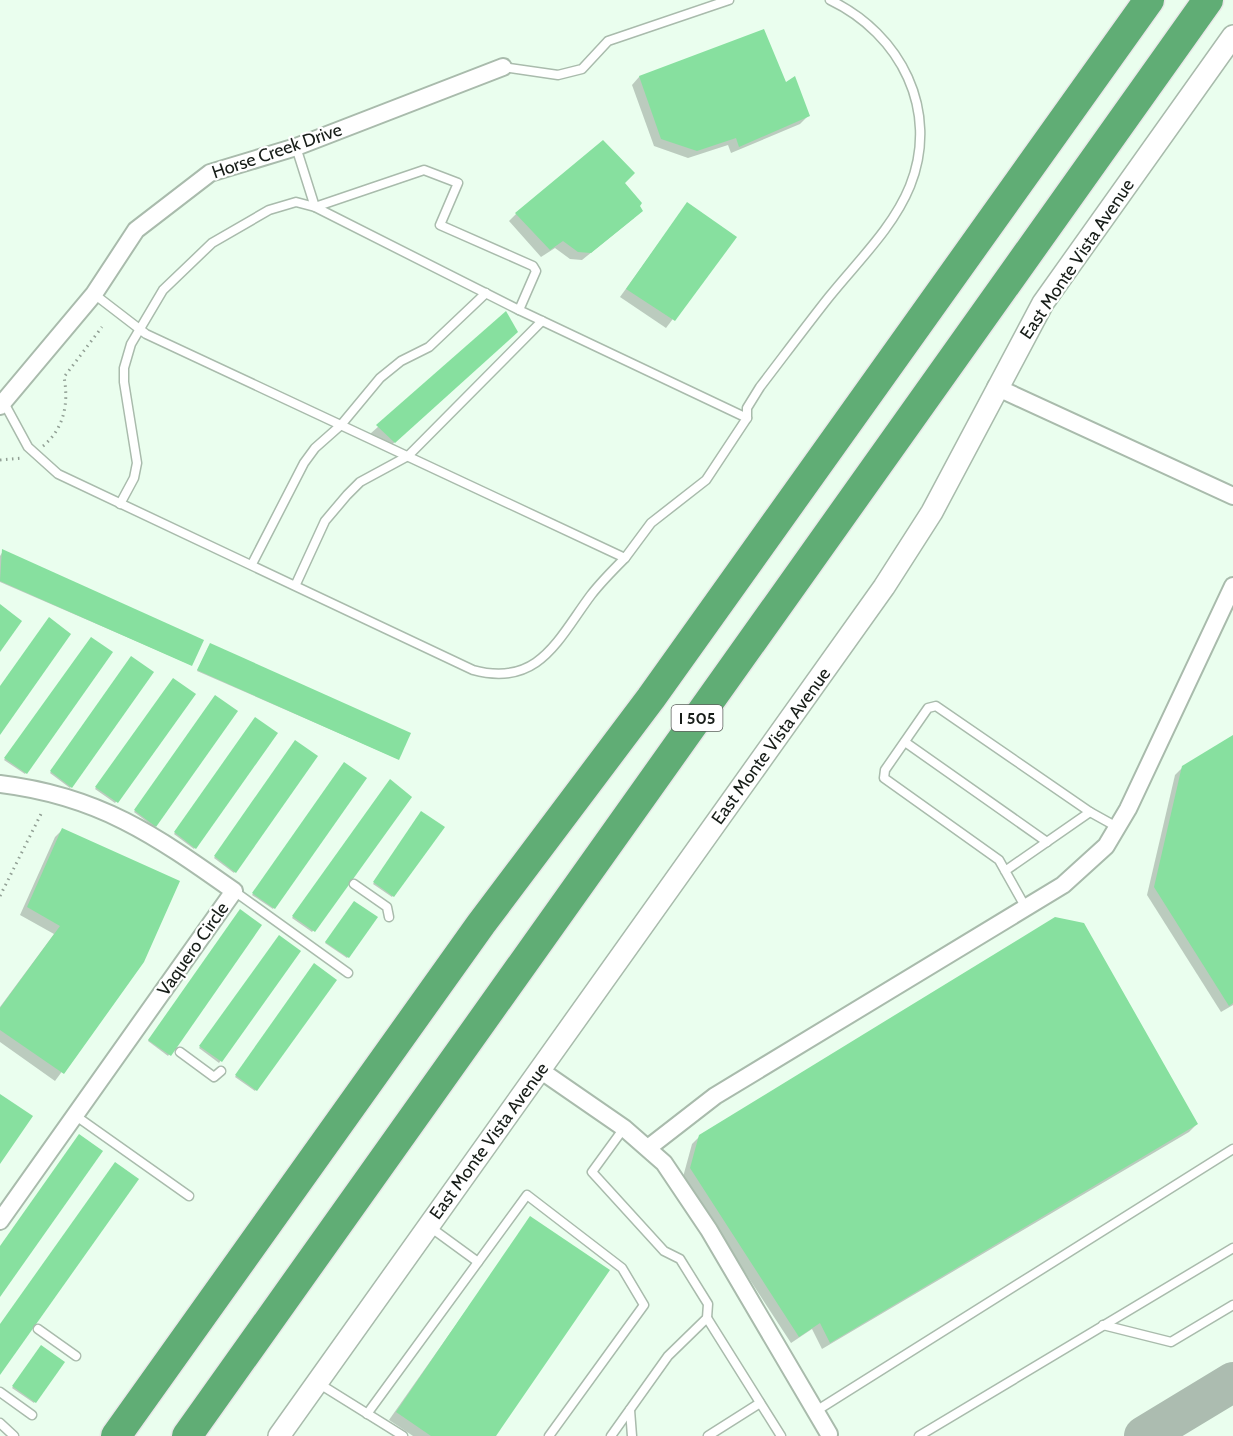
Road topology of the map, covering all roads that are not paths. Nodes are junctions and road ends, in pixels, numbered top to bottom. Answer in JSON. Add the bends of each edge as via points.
{"nodes":[{"id":1,"x":729,"y":0,"type":"edge"},
{"id":2,"x":830,"y":0,"type":"edge"},
{"id":3,"x":1136,"y":0,"type":"edge"},
{"id":4,"x":1149,"y":0,"type":"edge"},
{"id":5,"x":1208,"y":0,"type":"edge"},
{"id":6,"x":1233,"y":36,"type":"edge"},
{"id":7,"x":1110,"y":55,"type":"junction"},
{"id":8,"x":503,"y":67,"type":"joint"},
{"id":9,"x":296,"y":147,"type":"junction"},
{"id":10,"x":315,"y":207,"type":"junction"},
{"id":11,"x":486,"y":293,"type":"junction"},
{"id":12,"x":94,"y":294,"type":"junction"},
{"id":13,"x":519,"y":310,"type":"junction"},
{"id":14,"x":542,"y":321,"type":"junction"},
{"id":15,"x":140,"y":330,"type":"junction"},
{"id":16,"x":996,"y":387,"type":"junction"},
{"id":17,"x":2,"y":404,"type":"edge"},
{"id":18,"x":747,"y":418,"type":"junction"},
{"id":19,"x":341,"y":425,"type":"junction"},
{"id":20,"x":408,"y":456,"type":"junction"},
{"id":21,"x":1233,"y":496,"type":"edge"},
{"id":22,"x":120,"y":504,"type":"junction"},
{"id":23,"x":625,"y":558,"type":"junction"},
{"id":24,"x":252,"y":564,"type":"junction"},
{"id":25,"x":296,"y":584,"type":"junction"},
{"id":26,"x":1233,"y":586,"type":"edge"},
{"id":27,"x":905,"y":742,"type":"junction"},
{"id":28,"x":0,"y":784,"type":"edge"},
{"id":29,"x":1090,"y":812,"type":"junction"},
{"id":30,"x":1117,"y":827,"type":"junction"},
{"id":31,"x":1047,"y":842,"type":"junction"},
{"id":32,"x":1005,"y":871,"type":"junction"},
{"id":33,"x":354,"y":884,"type":"dead end"},
{"id":34,"x":234,"y":891,"type":"junction"},
{"id":35,"x":1026,"y":908,"type":"junction"},
{"id":36,"x":389,"y":918,"type":"dead end"},
{"id":37,"x":348,"y":973,"type":"dead end"},
{"id":38,"x":180,"y":1052,"type":"dead end"},
{"id":39,"x":540,"y":1070,"type":"junction"},
{"id":40,"x":221,"y":1071,"type":"dead end"},
{"id":41,"x":76,"y":1116,"type":"junction"},
{"id":42,"x":624,"y":1128,"type":"junction"},
{"id":43,"x":648,"y":1148,"type":"junction"},
{"id":44,"x":1233,"y":1149,"type":"edge"},
{"id":45,"x":189,"y":1196,"type":"dead end"},
{"id":46,"x":0,"y":1221,"type":"edge"},
{"id":47,"x":429,"y":1226,"type":"junction"},
{"id":48,"x":1233,"y":1248,"type":"edge"},
{"id":49,"x":478,"y":1262,"type":"junction"},
{"id":50,"x":1233,"y":1305,"type":"edge"},
{"id":51,"x":707,"y":1318,"type":"junction"},
{"id":52,"x":1103,"y":1325,"type":"junction"},
{"id":53,"x":38,"y":1329,"type":"dead end"},
{"id":54,"x":75,"y":1356,"type":"dead end"},
{"id":55,"x":317,"y":1383,"type":"junction"},
{"id":56,"x":0,"y":1392,"type":"edge"},
{"id":57,"x":760,"y":1403,"type":"junction"},
{"id":58,"x":630,"y":1409,"type":"junction"},
{"id":59,"x":816,"y":1411,"type":"junction"},
{"id":60,"x":367,"y":1414,"type":"junction"},
{"id":61,"x":33,"y":1415,"type":"dead end"},
{"id":62,"x":0,"y":1423,"type":"edge"},
{"id":63,"x":286,"y":1433,"type":"edge"},
{"id":64,"x":830,"y":1435,"type":"edge"},
{"id":65,"x":14,"y":1436,"type":"edge"},
{"id":66,"x":117,"y":1436,"type":"edge"},
{"id":67,"x":187,"y":1436,"type":"edge"},
{"id":68,"x":403,"y":1436,"type":"edge"},
{"id":69,"x":549,"y":1436,"type":"edge"},
{"id":70,"x":611,"y":1436,"type":"edge"},
{"id":71,"x":632,"y":1436,"type":"edge"},
{"id":72,"x":708,"y":1436,"type":"edge"},
{"id":73,"x":781,"y":1436,"type":"edge"},
{"id":74,"x":919,"y":1436,"type":"edge"}],
"edges":[{"from":1,"to":8,"type":"lane","via":[[608,40],[582,69],[558,75]]},
{"from":2,"to":18,"type":"lane","via":[[862,20],[893,50],[908,73],[916,100],[920,140],[916,168],[899,208],[760,387],[747,408]]},
{"from":3,"to":7,"type":"highway"},
{"from":4,"to":7,"type":"highway"},
{"from":5,"to":67,"type":"highway","number":"I 505"},
{"from":6,"to":16,"type":"street","name":"East Monte Vista Avenue","via":[[1043,303]]},
{"from":7,"to":66,"type":"highway","number":"I 505","via":[[651,698],[481,924]]},
{"from":8,"to":9,"type":"street","name":"Horse Creek Drive"},
{"from":9,"to":10,"type":"lane"},
{"from":9,"to":12,"type":"street","name":"Horse Creek Drive","via":[[210,172],[136,230]]},
{"from":10,"to":11,"type":"lane"},
{"from":10,"to":13,"type":"lane","via":[[424,170],[458,183],[440,225],[533,266],[536,271]]},
{"from":10,"to":15,"type":"lane","via":[[296,202],[284,204],[212,243],[163,290]]},
{"from":11,"to":13,"type":"lane"},
{"from":11,"to":19,"type":"lane","via":[[429,347],[401,361],[380,378]]},
{"from":12,"to":15,"type":"lane"},
{"from":12,"to":17,"type":"street","name":"Horse Creek Drive"},
{"from":13,"to":14,"type":"lane"},
{"from":14,"to":18,"type":"lane"},
{"from":14,"to":20,"type":"lane"},
{"from":15,"to":19,"type":"lane"},
{"from":15,"to":22,"type":"lane","via":[[131,344],[124,375],[137,463]]},
{"from":16,"to":21,"type":"street"},
{"from":16,"to":39,"type":"street","name":"East Monte Vista Avenue","via":[[932,512],[884,587]]},
{"from":17,"to":22,"type":"lane","via":[[34,453],[58,474]]},
{"from":18,"to":23,"type":"lane","via":[[706,480],[651,524]]},
{"from":19,"to":20,"type":"lane"},
{"from":19,"to":24,"type":"lane","via":[[304,463]]},
{"from":20,"to":23,"type":"lane"},
{"from":20,"to":25,"type":"lane","via":[[360,482],[347,495],[326,521]]},
{"from":22,"to":24,"type":"lane"},
{"from":23,"to":25,"type":"lane","via":[[592,593],[551,652],[534,665],[489,674],[473,670]]},
{"from":24,"to":25,"type":"lane"},
{"from":26,"to":30,"type":"street"},
{"from":27,"to":29,"type":"lane","via":[[928,708],[936,706]]},
{"from":27,"to":31,"type":"lane"},
{"from":27,"to":32,"type":"lane","via":[[885,770],[884,778],[999,860]]},
{"from":28,"to":34,"type":"street","name":"Vaquero Circle","via":[[74,798],[117,815],[159,838]]},
{"from":29,"to":30,"type":"lane"},
{"from":29,"to":31,"type":"lane"},
{"from":30,"to":35,"type":"street","via":[[1106,846],[1063,885]]},
{"from":31,"to":32,"type":"lane"},
{"from":32,"to":35,"type":"lane"},
{"from":33,"to":36,"type":"lane","via":[[387,907]]},
{"from":34,"to":37,"type":"lane"},
{"from":34,"to":41,"type":"street","name":"Vaquero Circle"},
{"from":35,"to":43,"type":"street","via":[[715,1096]]},
{"from":38,"to":40,"type":"lane","via":[[214,1077]]},
{"from":39,"to":42,"type":"street"},
{"from":39,"to":47,"type":"street","name":"East Monte Vista Avenue"},
{"from":41,"to":45,"type":"lane"},
{"from":41,"to":46,"type":"street","name":"Vaquero Circle"},
{"from":42,"to":43,"type":"street"},
{"from":42,"to":51,"type":"lane","via":[[592,1172],[664,1251],[680,1259],[708,1304]]},
{"from":43,"to":59,"type":"street","via":[[664,1163],[709,1230]]},
{"from":44,"to":59,"type":"lane"},
{"from":47,"to":49,"type":"lane"},
{"from":47,"to":55,"type":"street","name":"East Monte Vista Avenue"},
{"from":48,"to":52,"type":"lane"},
{"from":49,"to":60,"type":"lane"},
{"from":49,"to":69,"type":"lane","via":[[527,1195],[622,1268],[644,1305]]},
{"from":50,"to":52,"type":"lane","via":[[1171,1342]]},
{"from":51,"to":57,"type":"lane"},
{"from":51,"to":58,"type":"lane","via":[[668,1356]]},
{"from":52,"to":74,"type":"lane"},
{"from":53,"to":54,"type":"lane"},
{"from":55,"to":60,"type":"lane"},
{"from":55,"to":63,"type":"street","name":"East Monte Vista Avenue"},
{"from":56,"to":61,"type":"lane"},
{"from":57,"to":72,"type":"lane"},
{"from":57,"to":73,"type":"lane"},
{"from":58,"to":70,"type":"lane"},
{"from":58,"to":71,"type":"lane"},
{"from":59,"to":64,"type":"street"},
{"from":60,"to":68,"type":"lane"},
{"from":62,"to":65,"type":"lane"}]}
